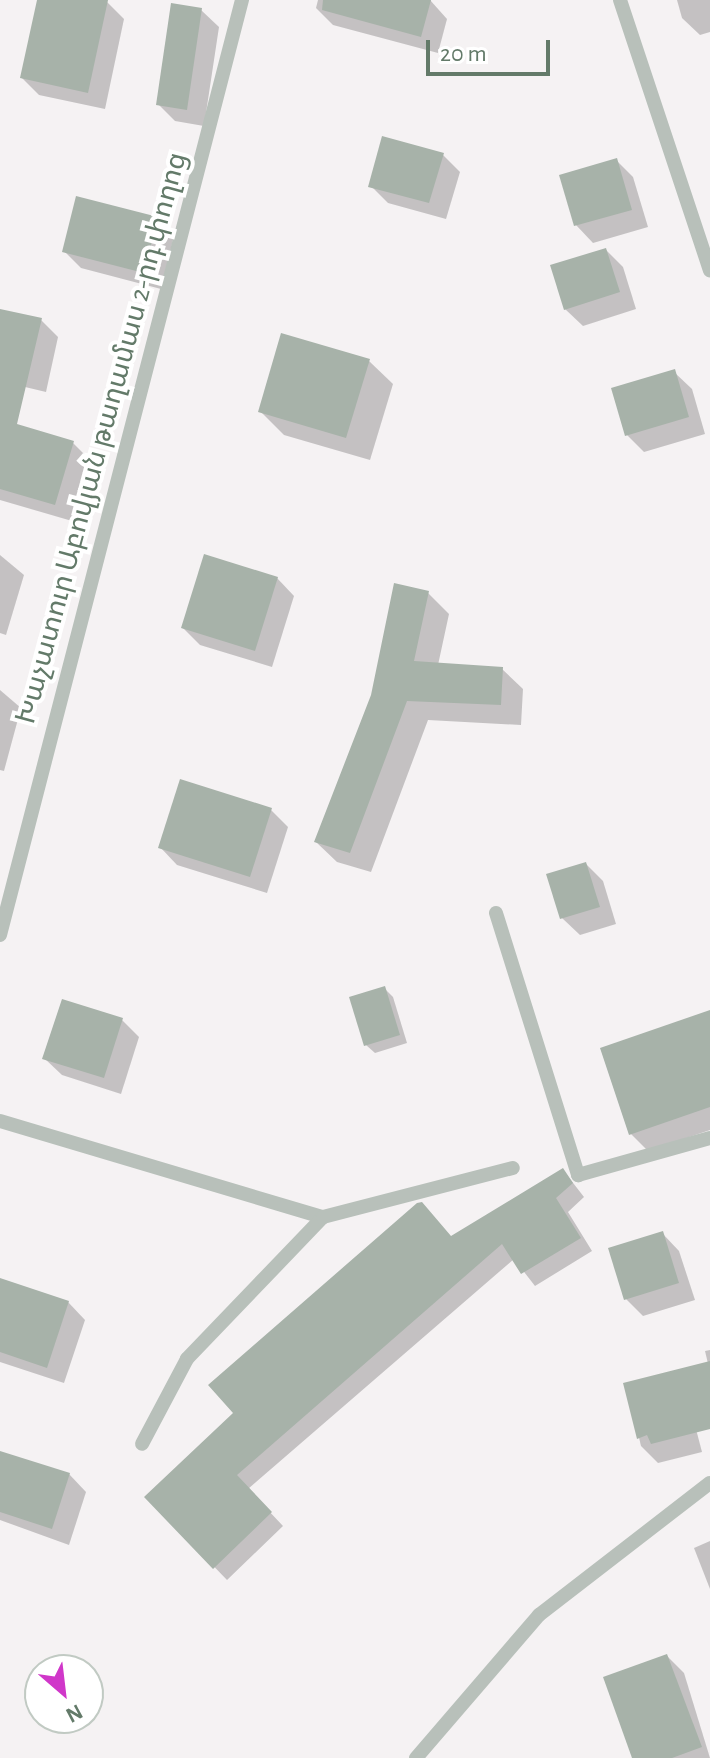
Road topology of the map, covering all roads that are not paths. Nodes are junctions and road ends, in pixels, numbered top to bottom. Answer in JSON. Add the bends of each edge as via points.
{"nodes":[{"id":1,"x":242,"y":0,"type":"edge"},
{"id":2,"x":620,"y":0,"type":"edge"},
{"id":3,"x":710,"y":270,"type":"edge"},
{"id":4,"x":496,"y":913,"type":"dead end"},
{"id":5,"x":0,"y":935,"type":"edge"},
{"id":6,"x":0,"y":1121,"type":"edge"},
{"id":7,"x":710,"y":1138,"type":"edge"},
{"id":8,"x":513,"y":1168,"type":"dead end"},
{"id":9,"x":323,"y":1217,"type":"junction"},
{"id":10,"x":142,"y":1444,"type":"dead end"},
{"id":11,"x":710,"y":1483,"type":"edge"},
{"id":12,"x":416,"y":1758,"type":"edge"}],
"edges":[{"from":1,"to":5,"type":"street","name":"Խաչատուր Աբովյան թաղամաս 2-րդ փողոց"},
{"from":2,"to":3,"type":"street"},
{"from":4,"to":7,"type":"street","via":[[578,1175]]},
{"from":6,"to":9,"type":"street"},
{"from":8,"to":9,"type":"street"},
{"from":9,"to":10,"type":"street","via":[[187,1359]]},
{"from":11,"to":12,"type":"street","via":[[539,1615]]}]}
